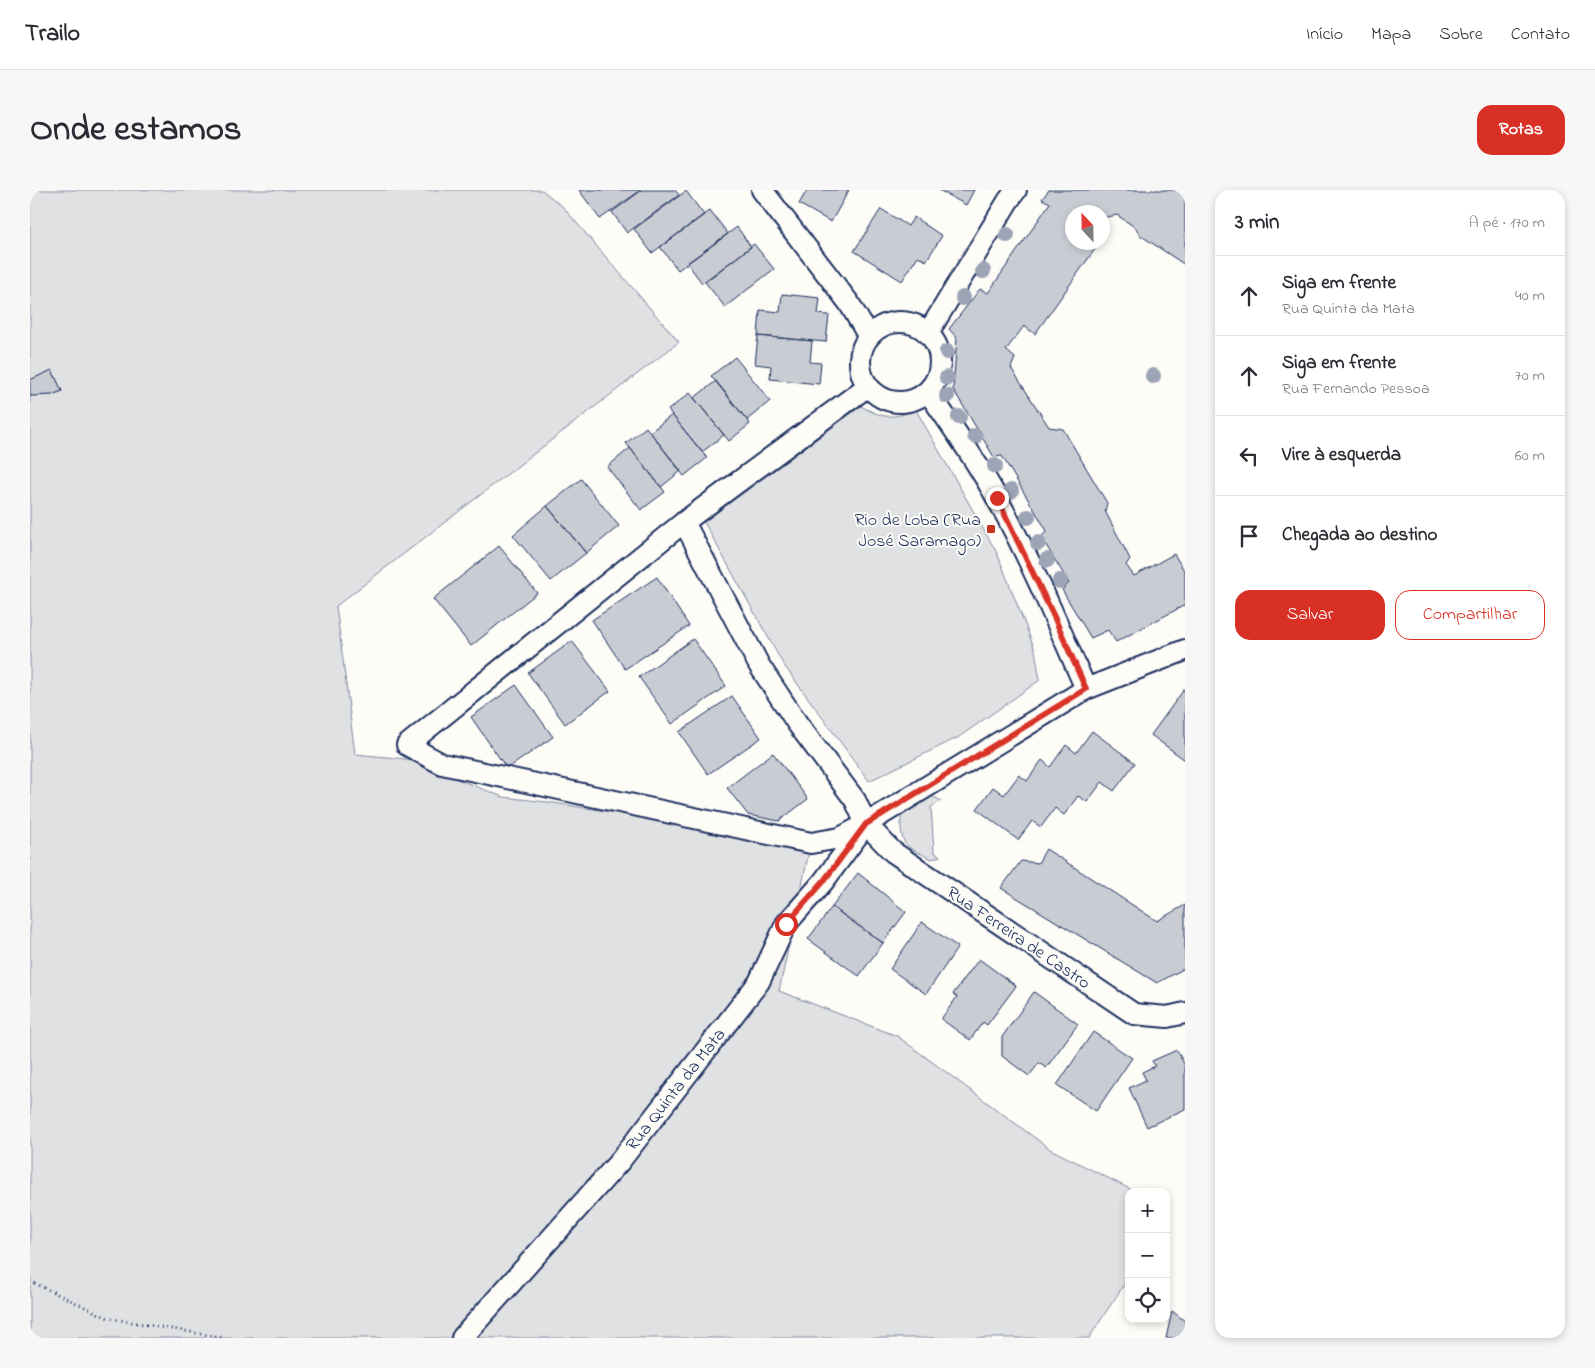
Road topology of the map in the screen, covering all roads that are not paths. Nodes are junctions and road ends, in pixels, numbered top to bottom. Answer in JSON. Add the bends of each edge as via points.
{"nodes":[{"id":1,"x":762,"y":190,"type":"edge"},
{"id":2,"x":1016,"y":190,"type":"edge"},
{"id":3,"x":928,"y":334,"type":"junction"},
{"id":4,"x":869,"y":337,"type":"junction"},
{"id":5,"x":868,"y":386,"type":"junction"},
{"id":6,"x":928,"y":392,"type":"junction"},
{"id":7,"x":684,"y":522,"type":"junction"},
{"id":8,"x":1185,"y":650,"type":"edge"},
{"id":9,"x":1086,"y":689,"type":"junction"},
{"id":10,"x":866,"y":824,"type":"junction"},
{"id":11,"x":1185,"y":1013,"type":"edge"},
{"id":12,"x":462,"y":1338,"type":"edge"}],
"edges":[{"from":1,"to":4,"type":"street","via":[[849,303]]},
{"from":2,"to":3,"type":"street"},
{"from":3,"to":4,"type":"street","via":[[919,327],[898,322],[877,329]]},
{"from":3,"to":6,"type":"street","via":[[936,344],[940,369]]},
{"from":4,"to":5,"type":"street","via":[[862,348],[860,362]]},
{"from":5,"to":6,"type":"street","via":[[878,396],[903,403]]},
{"from":5,"to":7,"type":"street"},
{"from":6,"to":9,"type":"street","via":[[997,498]]},
{"from":7,"to":10,"type":"street","name":"Rua Ferreira de Castro","via":[[759,665],[796,723],[855,800]]},
{"from":7,"to":10,"type":"street","via":[[407,745],[442,764],[811,843],[840,838]]},
{"from":8,"to":9,"type":"street"},
{"from":9,"to":10,"type":"street"},
{"from":10,"to":11,"type":"street","name":"Rua Ferreira de Castro","via":[[893,852],[1134,1014],[1167,1017]]},
{"from":10,"to":12,"type":"street","name":"Rua Quinta da Mata","via":[[823,882],[786,924],[759,982],[626,1153]]}]}
